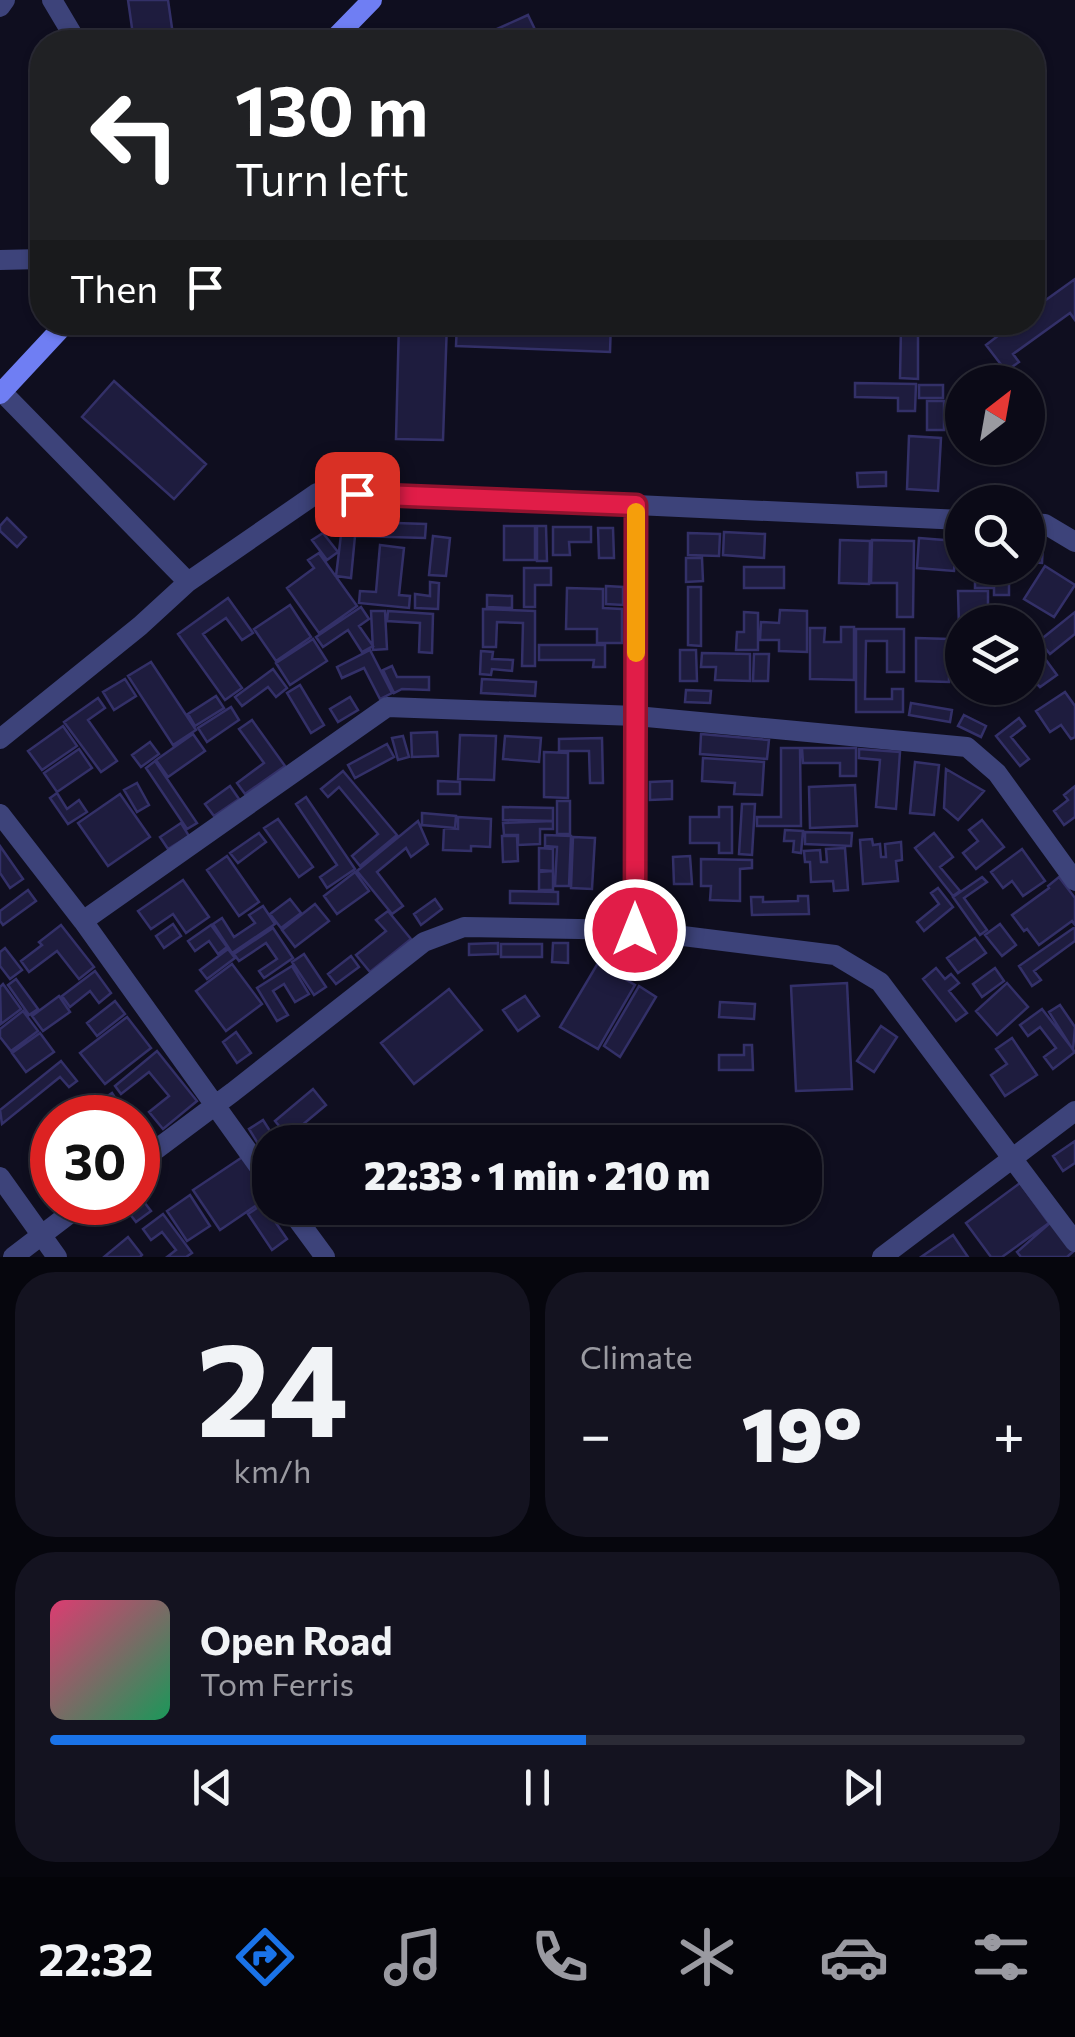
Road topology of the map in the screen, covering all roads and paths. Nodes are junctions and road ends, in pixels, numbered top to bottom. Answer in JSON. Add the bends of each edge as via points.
{"nodes":[{"id":1,"x":5,"y":0,"type":"edge"},
{"id":2,"x":52,"y":0,"type":"edge"},
{"id":3,"x":372,"y":0,"type":"edge"},
{"id":4,"x":0,"y":6,"type":"edge"},
{"id":5,"x":70,"y":30,"type":"edge"},
{"id":6,"x":343,"y":30,"type":"edge"},
{"id":7,"x":30,"y":259,"type":"edge"},
{"id":8,"x":0,"y":260,"type":"edge"},
{"id":9,"x":55,"y":335,"type":"edge"},
{"id":10,"x":1,"y":393,"type":"edge"},
{"id":11,"x":636,"y":505,"type":"junction"},
{"id":12,"x":945,"y":519,"type":"edge"},
{"id":13,"x":1045,"y":524,"type":"edge"},
{"id":14,"x":1075,"y":542,"type":"edge"},
{"id":15,"x":188,"y":582,"type":"junction"},
{"id":16,"x":636,"y":716,"type":"junction"},
{"id":17,"x":0,"y":739,"type":"edge"},
{"id":18,"x":0,"y":814,"type":"edge"},
{"id":19,"x":1075,"y":881,"type":"edge"},
{"id":20,"x":83,"y":922,"type":"junction"},
{"id":21,"x":635,"y":930,"type":"junction"},
{"id":22,"x":214,"y":1106,"type":"junction"},
{"id":23,"x":1075,"y":1111,"type":"edge"},
{"id":24,"x":160,"y":1146,"type":"edge"},
{"id":25,"x":252,"y":1158,"type":"edge"},
{"id":26,"x":1014,"y":1158,"type":"junction"},
{"id":27,"x":0,"y":1177,"type":"edge"},
{"id":28,"x":54,"y":1225,"type":"edge"},
{"id":29,"x":301,"y":1225,"type":"edge"},
{"id":30,"x":41,"y":1235,"type":"junction"},
{"id":31,"x":1075,"y":1242,"type":"edge"},
{"id":32,"x":13,"y":1257,"type":"edge"},
{"id":33,"x":57,"y":1257,"type":"edge"},
{"id":34,"x":325,"y":1257,"type":"edge"},
{"id":35,"x":882,"y":1257,"type":"edge"}],
"edges":[{"from":1,"to":4,"type":"street"},
{"from":2,"to":5,"type":"street"},
{"from":3,"to":6,"type":"main road"},
{"from":7,"to":8,"type":"street"},
{"from":9,"to":10,"type":"main road"},
{"from":10,"to":15,"type":"street"},
{"from":11,"to":12,"type":"street"},
{"from":11,"to":15,"type":"street","via":[[317,493]]},
{"from":11,"to":16,"type":"street"},
{"from":13,"to":14,"type":"street"},
{"from":15,"to":17,"type":"street"},
{"from":16,"to":19,"type":"street","via":[[967,747],[997,773]]},
{"from":16,"to":20,"type":"street","via":[[388,708]]},
{"from":16,"to":21,"type":"street"},
{"from":18,"to":20,"type":"street"},
{"from":20,"to":22,"type":"street"},
{"from":21,"to":22,"type":"street","via":[[464,927],[424,942]]},
{"from":21,"to":26,"type":"street","via":[[835,955],[880,982]]},
{"from":22,"to":24,"type":"street"},
{"from":22,"to":25,"type":"street"},
{"from":23,"to":26,"type":"street"},
{"from":26,"to":31,"type":"street"},
{"from":26,"to":35,"type":"street"},
{"from":27,"to":30,"type":"street"},
{"from":28,"to":30,"type":"street"},
{"from":29,"to":34,"type":"street"},
{"from":30,"to":32,"type":"street"},
{"from":30,"to":33,"type":"street"}]}
